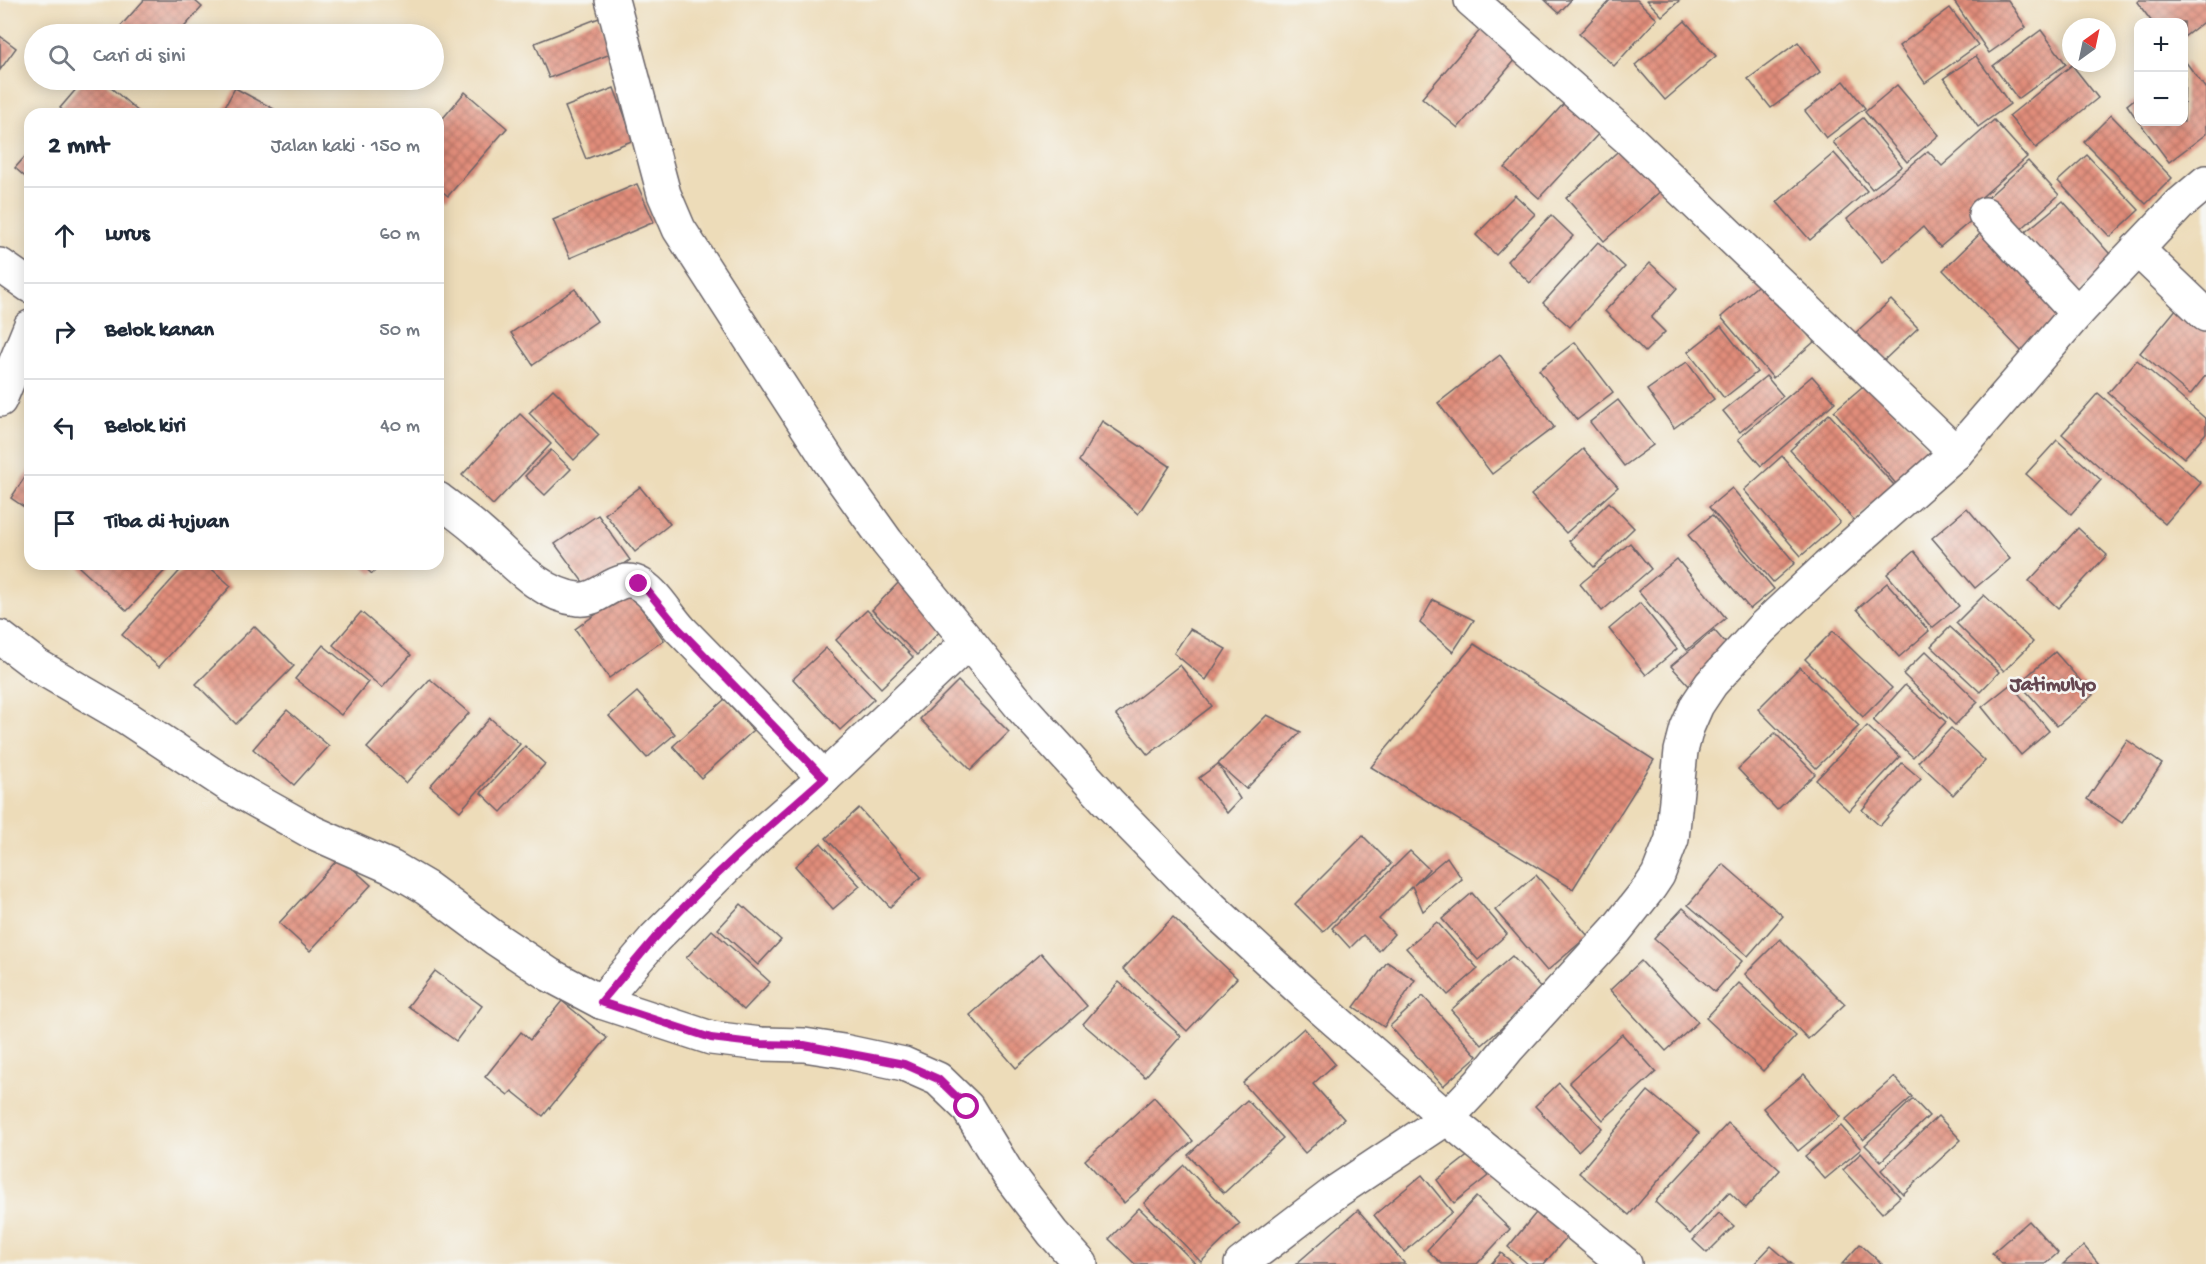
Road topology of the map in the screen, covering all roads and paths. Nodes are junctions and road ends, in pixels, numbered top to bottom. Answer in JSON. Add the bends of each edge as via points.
{"nodes":[{"id":1,"x":612,"y":0,"type":"edge"},
{"id":2,"x":1478,"y":2,"type":"edge"},
{"id":3,"x":2206,"y":182,"type":"edge"},
{"id":4,"x":1985,"y":214,"type":"dead end"},
{"id":5,"x":2137,"y":249,"type":"junction"},
{"id":6,"x":0,"y":265,"type":"edge"},
{"id":7,"x":24,"y":282,"type":"edge"},
{"id":8,"x":2077,"y":313,"type":"junction"},
{"id":9,"x":2206,"y":315,"type":"edge"},
{"id":10,"x":24,"y":342,"type":"edge"},
{"id":11,"x":0,"y":400,"type":"edge"},
{"id":12,"x":1956,"y":453,"type":"junction"},
{"id":13,"x":444,"y":504,"type":"edge"},
{"id":14,"x":0,"y":637,"type":"edge"},
{"id":15,"x":969,"y":642,"type":"junction"},
{"id":16,"x":824,"y":778,"type":"junction"},
{"id":17,"x":601,"y":1002,"type":"junction"},
{"id":18,"x":1447,"y":1118,"type":"junction"},
{"id":19,"x":1081,"y":1264,"type":"edge"},
{"id":20,"x":1241,"y":1264,"type":"edge"},
{"id":21,"x":1625,"y":1264,"type":"edge"}],
"edges":[{"from":1,"to":15,"type":"street","via":[[664,194],[679,230],[829,461],[887,542]]},
{"from":2,"to":12,"type":"street","via":[[1677,183]]},
{"from":3,"to":5,"type":"street"},
{"from":4,"to":8,"type":"street"},
{"from":5,"to":8,"type":"street"},
{"from":5,"to":9,"type":"street"},
{"from":6,"to":7,"type":"street"},
{"from":8,"to":12,"type":"street"},
{"from":10,"to":11,"type":"street"},
{"from":12,"to":18,"type":"street","via":[[1761,629],[1711,684],[1687,728],[1672,839],[1650,887]]},
{"from":13,"to":16,"type":"street","via":[[552,591],[579,599],[599,594],[625,580],[646,589],[678,628]]},
{"from":14,"to":17,"type":"street","via":[[38,666],[127,718],[230,786],[312,832],[391,867],[550,975]]},
{"from":15,"to":16,"type":"street"},
{"from":15,"to":18,"type":"street","via":[[1023,709],[1212,908]]},
{"from":16,"to":17,"type":"street","via":[[758,836],[655,938]]},
{"from":17,"to":19,"type":"street","via":[[711,1038],[843,1051],[904,1064],[938,1079],[967,1107],[1008,1174]]},
{"from":18,"to":20,"type":"street","via":[[1337,1191]]},
{"from":18,"to":21,"type":"street"}]}
